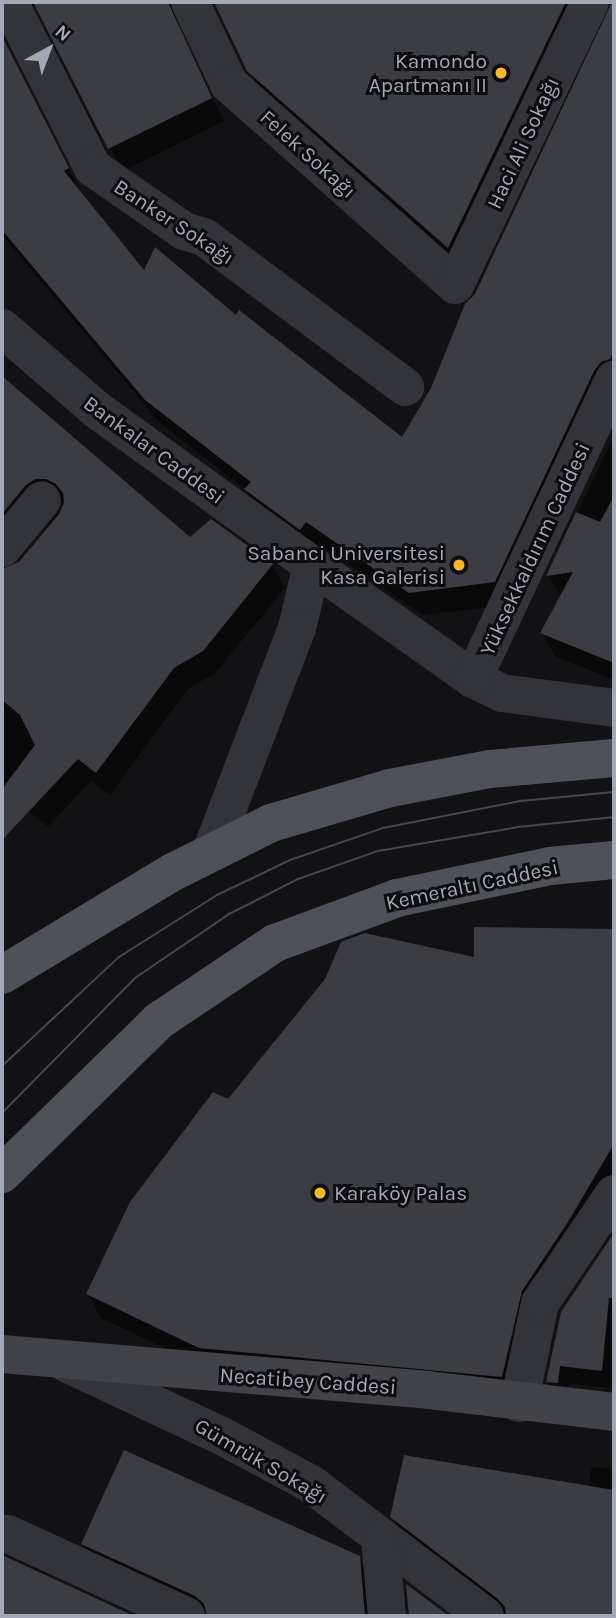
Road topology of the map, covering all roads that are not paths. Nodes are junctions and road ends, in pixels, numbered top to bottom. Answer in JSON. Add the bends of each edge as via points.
{"nodes":[{"id":1,"x":9,"y":2,"type":"edge"},
{"id":2,"x":190,"y":2,"type":"edge"},
{"id":3,"x":590,"y":2,"type":"edge"},
{"id":4,"x":455,"y":285,"type":"joint"},
{"id":5,"x":2,"y":328,"type":"edge"},
{"id":6,"x":614,"y":380,"type":"edge"},
{"id":7,"x":405,"y":387,"type":"dead end"},
{"id":8,"x":42,"y":500,"type":"dead end"},
{"id":9,"x":2,"y":548,"type":"edge"},
{"id":10,"x":312,"y":565,"type":"junction"},
{"id":11,"x":473,"y":680,"type":"junction"},
{"id":12,"x":614,"y":708,"type":"edge"},
{"id":13,"x":614,"y":758,"type":"edge"},
{"id":14,"x":212,"y":850,"type":"junction"},
{"id":15,"x":614,"y":860,"type":"edge"},
{"id":16,"x":2,"y":975,"type":"edge"},
{"id":17,"x":2,"y":1174,"type":"edge"},
{"id":18,"x":614,"y":1194,"type":"edge"},
{"id":19,"x":2,"y":1354,"type":"edge"},
{"id":20,"x":54,"y":1358,"type":"junction"},
{"id":21,"x":520,"y":1403,"type":"junction"},
{"id":22,"x":614,"y":1412,"type":"edge"},
{"id":23,"x":8,"y":1534,"type":"dead end"},
{"id":24,"x":380,"y":1538,"type":"junction"},
{"id":25,"x":186,"y":1616,"type":"edge"},
{"id":26,"x":387,"y":1616,"type":"edge"},
{"id":27,"x":485,"y":1616,"type":"edge"}],
"edges":[{"from":1,"to":7,"type":"street","name":"Banker Sokağı","via":[[93,168],[184,231],[204,237]]},
{"from":2,"to":4,"type":"street","name":"Felek Sokağı","via":[[229,84]]},
{"from":3,"to":4,"type":"street","name":"Haci Ali Sokağı"},
{"from":5,"to":10,"type":"street","name":"Bankalar Caddesi","via":[[97,410]]},
{"from":6,"to":11,"type":"street","name":"Yüksekkaldırım Caddesi"},
{"from":8,"to":9,"type":"street"},
{"from":10,"to":11,"type":"street","name":"Bankalar Caddesi"},
{"from":10,"to":14,"type":"street","via":[[297,628]]},
{"from":11,"to":12,"type":"street","name":"Bankalar Caddesi","via":[[502,693]]},
{"from":13,"to":14,"type":"main road","via":[[490,769],[390,788],[271,823]]},
{"from":14,"to":16,"type":"main road"},
{"from":15,"to":17,"type":"main road","name":"Kemeraltı Caddesi","via":[[551,866],[397,898],[275,943],[160,1020]]},
{"from":18,"to":21,"type":"street","via":[[540,1303]]},
{"from":19,"to":20,"type":"main road","name":"Necatibey Caddesi"},
{"from":20,"to":21,"type":"main road","name":"Necatibey Caddesi","via":[[428,1390]]},
{"from":20,"to":24,"type":"street","name":"Gümrük Sokağı","via":[[97,1375],[300,1478]]},
{"from":21,"to":22,"type":"main road","name":"Necatibey Caddesi"},
{"from":23,"to":25,"type":"street"},
{"from":24,"to":26,"type":"street"},
{"from":24,"to":27,"type":"street","name":"Gümrük Sokağı"}]}
